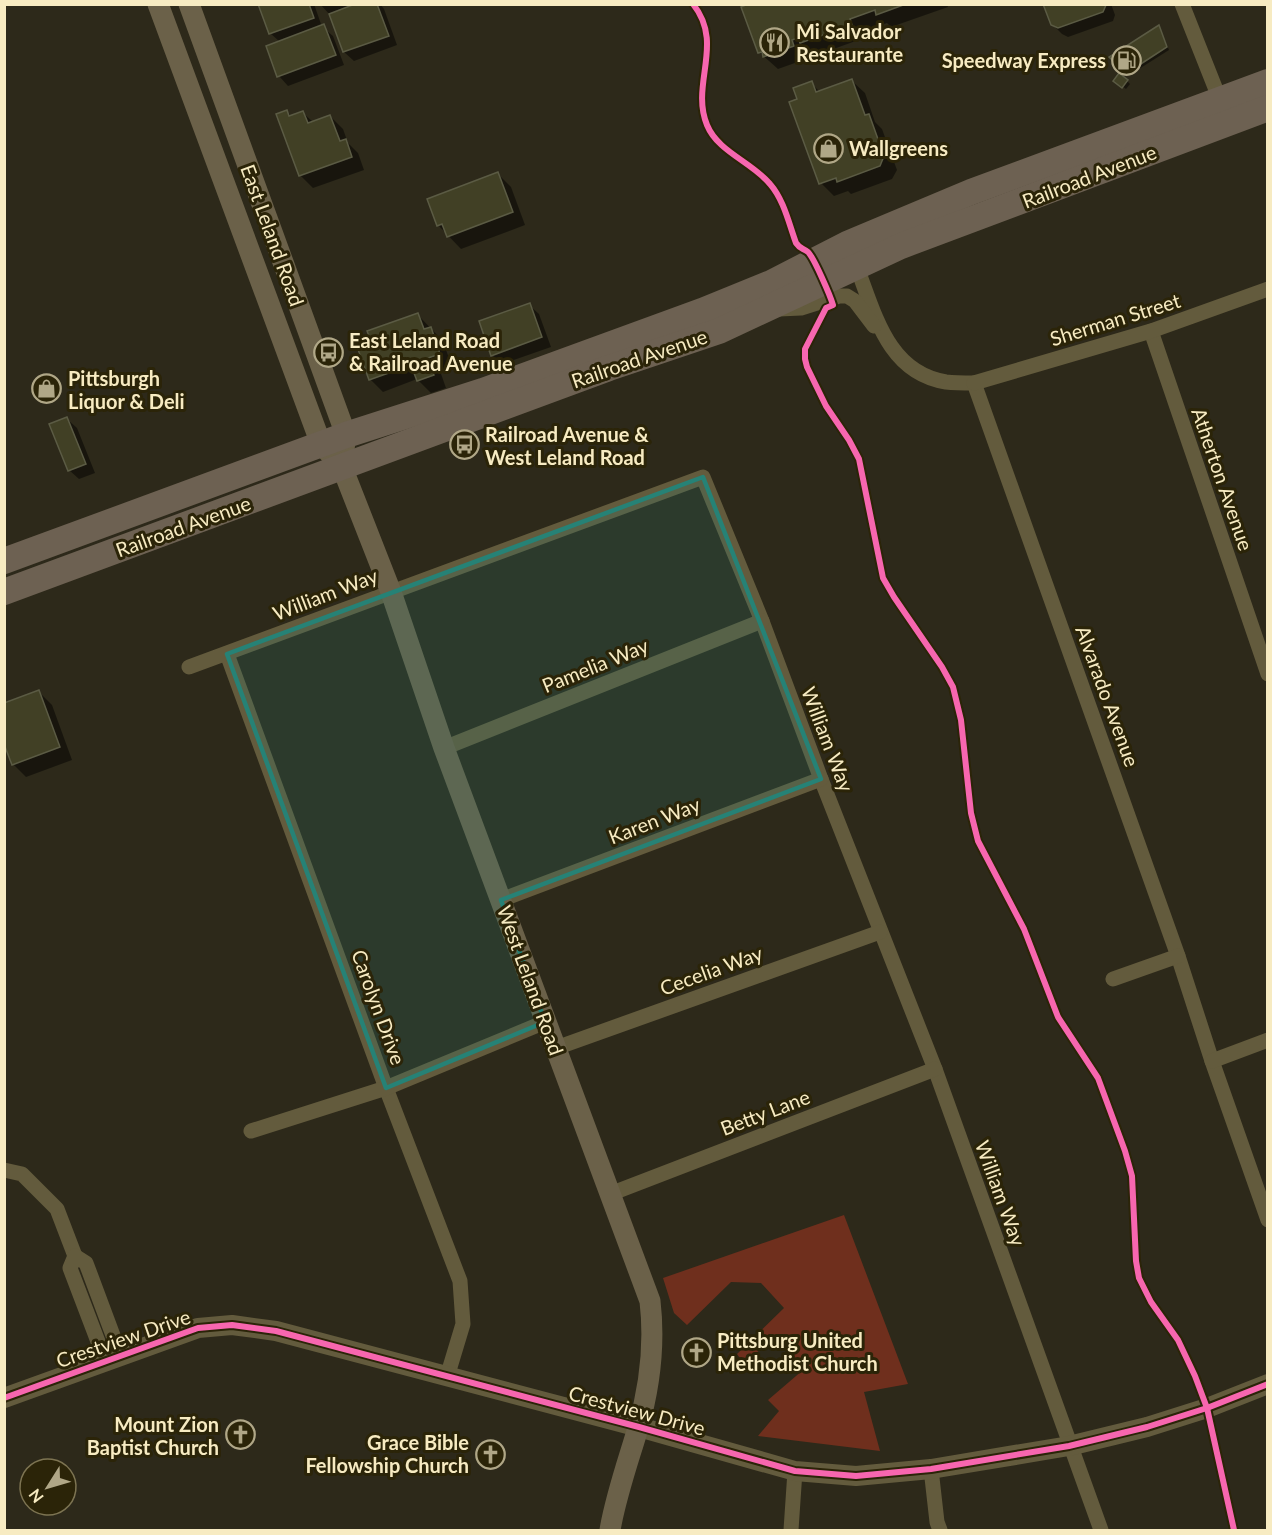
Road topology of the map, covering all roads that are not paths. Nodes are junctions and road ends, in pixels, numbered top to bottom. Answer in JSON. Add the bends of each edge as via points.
{"nodes":[{"id":1,"x":158,"y":4,"type":"edge"},
{"id":2,"x":189,"y":4,"type":"edge"},
{"id":3,"x":1182,"y":4,"type":"edge"},
{"id":4,"x":1268,"y":82,"type":"edge"},
{"id":5,"x":1220,"y":98,"type":"junction"},
{"id":6,"x":1268,"y":108,"type":"edge"},
{"id":7,"x":1229,"y":122,"type":"junction"},
{"id":8,"x":851,"y":255,"type":"junction"},
{"id":9,"x":1268,"y":290,"type":"edge"},
{"id":10,"x":764,"y":310,"type":"junction"},
{"id":11,"x":1151,"y":331,"type":"junction"},
{"id":12,"x":887,"y":342,"type":"junction"},
{"id":13,"x":974,"y":383,"type":"junction"},
{"id":14,"x":346,"y":435,"type":"junction"},
{"id":15,"x":321,"y":444,"type":"junction"},
{"id":16,"x":342,"y":467,"type":"junction"},
{"id":17,"x":4,"y":561,"type":"edge"},
{"id":18,"x":4,"y":592,"type":"edge"},
{"id":19,"x":391,"y":592,"type":"junction"},
{"id":20,"x":762,"y":621,"type":"junction"},
{"id":21,"x":227,"y":654,"type":"junction"},
{"id":22,"x":189,"y":667,"type":"dead end"},
{"id":23,"x":1268,"y":674,"type":"edge"},
{"id":24,"x":444,"y":748,"type":"junction"},
{"id":25,"x":821,"y":779,"type":"junction"},
{"id":26,"x":501,"y":900,"type":"junction"},
{"id":27,"x":880,"y":932,"type":"junction"},
{"id":28,"x":1178,"y":956,"type":"junction"},
{"id":29,"x":1113,"y":980,"type":"dead end"},
{"id":30,"x":545,"y":1022,"type":"junction"},
{"id":31,"x":1268,"y":1040,"type":"edge"},
{"id":32,"x":556,"y":1048,"type":"junction"},
{"id":33,"x":1212,"y":1060,"type":"junction"},
{"id":34,"x":935,"y":1069,"type":"junction"},
{"id":35,"x":386,"y":1088,"type":"junction"},
{"id":36,"x":252,"y":1131,"type":"dead end"},
{"id":37,"x":4,"y":1170,"type":"edge"},
{"id":38,"x":610,"y":1194,"type":"junction"},
{"id":39,"x":1268,"y":1220,"type":"edge"},
{"id":40,"x":113,"y":1357,"type":"junction"},
{"id":41,"x":447,"y":1377,"type":"junction"},
{"id":42,"x":1268,"y":1384,"type":"edge"},
{"id":43,"x":4,"y":1398,"type":"edge"},
{"id":44,"x":639,"y":1426,"type":"junction"},
{"id":45,"x":1069,"y":1446,"type":"junction"},
{"id":46,"x":931,"y":1469,"type":"junction"},
{"id":47,"x":795,"y":1471,"type":"junction"},
{"id":48,"x":610,"y":1530,"type":"edge"},
{"id":49,"x":791,"y":1530,"type":"edge"},
{"id":50,"x":940,"y":1530,"type":"edge"},
{"id":51,"x":1101,"y":1530,"type":"edge"}],
"edges":[{"from":1,"to":15,"type":"main road","name":"East Leland Road"},
{"from":2,"to":14,"type":"main road","name":"East Leland Road"},
{"from":3,"to":5,"type":"street"},
{"from":4,"to":5,"type":"highway","name":"Railroad Avenue"},
{"from":5,"to":7,"type":"street"},
{"from":5,"to":8,"type":"highway","name":"Railroad Avenue","via":[[971,192]]},
{"from":6,"to":7,"type":"highway","name":"Railroad Avenue"},
{"from":7,"to":8,"type":"highway","name":"Railroad Avenue","via":[[902,246]]},
{"from":8,"to":10,"type":"highway","name":"Railroad Avenue"},
{"from":8,"to":12,"type":"street"},
{"from":8,"to":14,"type":"highway","name":"Railroad Avenue","via":[[483,391]]},
{"from":9,"to":11,"type":"street","name":"Sherman Street"},
{"from":10,"to":12,"type":"street","via":[[801,308],[847,296]]},
{"from":10,"to":16,"type":"highway","name":"Railroad Avenue","via":[[719,331]]},
{"from":11,"to":13,"type":"street","name":"Sherman Street"},
{"from":11,"to":23,"type":"street","name":"Atherton Avenue"},
{"from":12,"to":13,"type":"street","via":[[906,364],[926,376],[946,382]]},
{"from":13,"to":28,"type":"street","name":"Alvarado Avenue"},
{"from":14,"to":15,"type":"highway","name":"Railroad Avenue"},
{"from":14,"to":16,"type":"main road","name":"East Leland Road"},
{"from":15,"to":16,"type":"main road","name":"West Leland Road"},
{"from":15,"to":17,"type":"highway","name":"Railroad Avenue"},
{"from":16,"to":18,"type":"highway","name":"Railroad Avenue"},
{"from":16,"to":19,"type":"main road","name":"West Leland Road"},
{"from":19,"to":20,"type":"street","name":"William Way","via":[[703,477]]},
{"from":19,"to":21,"type":"street","name":"William Way"},
{"from":19,"to":24,"type":"main road","name":"West Leland Road"},
{"from":20,"to":24,"type":"street","name":"Pamelia Way"},
{"from":20,"to":25,"type":"street","name":"William Way"},
{"from":21,"to":22,"type":"street","name":"William Way"},
{"from":21,"to":35,"type":"street","name":"Carolyn Drive"},
{"from":24,"to":26,"type":"main road","name":"West Leland Road"},
{"from":25,"to":26,"type":"street","name":"Karen Way"},
{"from":25,"to":27,"type":"street","name":"William Way"},
{"from":26,"to":30,"type":"main road","name":"West Leland Road"},
{"from":27,"to":32,"type":"street","name":"Cecelia Way"},
{"from":27,"to":34,"type":"street","name":"William Way"},
{"from":28,"to":29,"type":"street"},
{"from":28,"to":33,"type":"street","name":"Alvarado Avenue"},
{"from":30,"to":32,"type":"main road","name":"West Leland Road"},
{"from":30,"to":35,"type":"street"},
{"from":31,"to":33,"type":"street"},
{"from":32,"to":38,"type":"main road","name":"West Leland Road"},
{"from":33,"to":39,"type":"street","name":"Alvarado Avenue"},
{"from":34,"to":38,"type":"street","name":"Betty Lane"},
{"from":34,"to":45,"type":"street","name":"William Way"},
{"from":35,"to":36,"type":"street"},
{"from":35,"to":41,"type":"street","name":"Carolyn Drive","via":[[460,1281],[463,1324]]},
{"from":37,"to":40,"type":"street","via":[[22,1174],[57,1209],[75,1256],[70,1268]]},
{"from":38,"to":44,"type":"main road","name":"West Leland Road","via":[[650,1301],[650,1376]]},
{"from":40,"to":41,"type":"street","name":"Crestview Drive","via":[[198,1328],[232,1325],[276,1331]]},
{"from":40,"to":43,"type":"street","name":"Crestview Drive"},
{"from":41,"to":44,"type":"street","name":"Crestview Drive"},
{"from":42,"to":45,"type":"street","name":"Crestview Drive","via":[[1147,1427]]},
{"from":44,"to":47,"type":"street","name":"Crestview Drive"},
{"from":44,"to":48,"type":"main road","name":"West Leland Road"},
{"from":45,"to":46,"type":"street","name":"Crestview Drive"},
{"from":45,"to":51,"type":"street","name":"William Way"},
{"from":46,"to":47,"type":"street","name":"Crestview Drive","via":[[856,1476]]},
{"from":46,"to":50,"type":"street"},
{"from":47,"to":49,"type":"street"}]}
